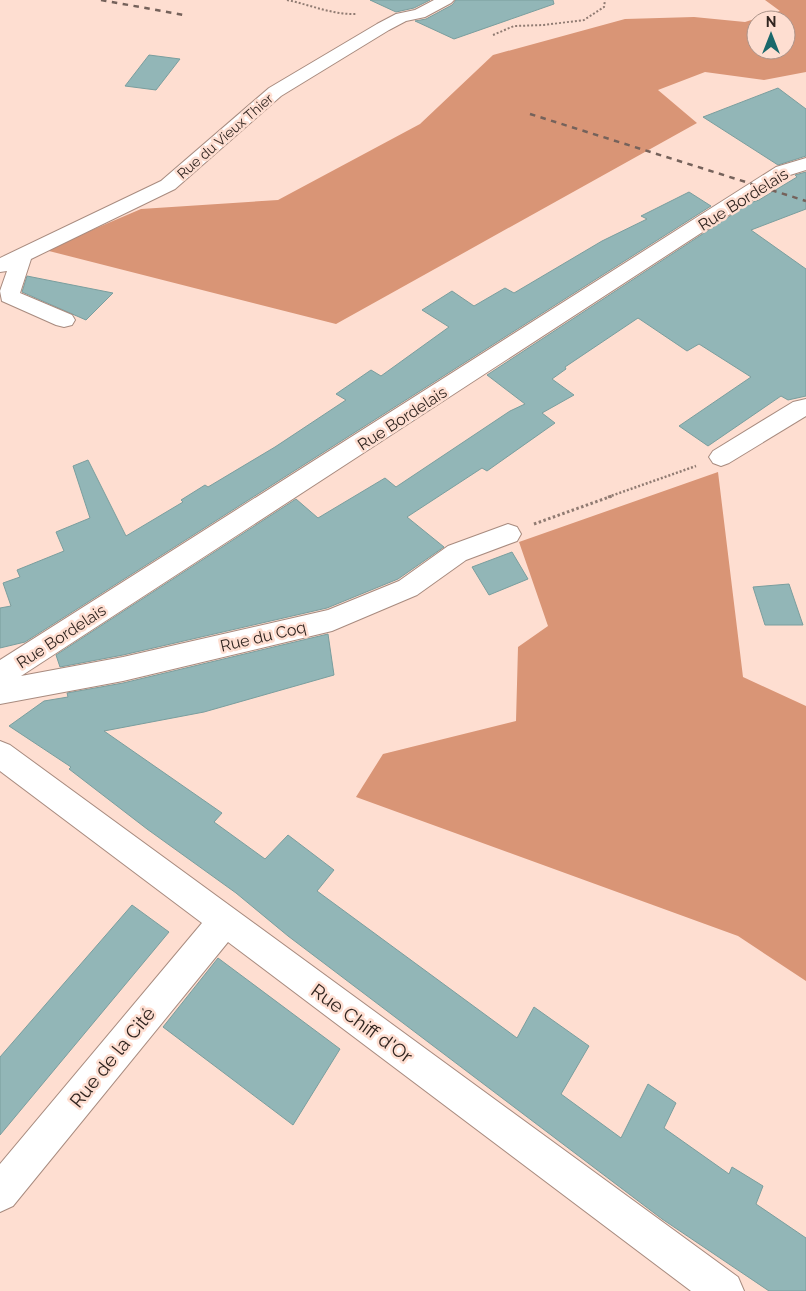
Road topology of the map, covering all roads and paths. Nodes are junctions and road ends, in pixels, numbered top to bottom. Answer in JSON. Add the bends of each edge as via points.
{"nodes":[{"id":1,"x":287,"y":0,"type":"edge"},
{"id":2,"x":446,"y":0,"type":"edge"},
{"id":3,"x":605,"y":0,"type":"edge"},
{"id":4,"x":402,"y":17,"type":"junction"},
{"id":5,"x":493,"y":35,"type":"dead end"},
{"id":6,"x":806,"y":164,"type":"edge"},
{"id":7,"x":22,"y":255,"type":"junction"},
{"id":8,"x":0,"y":266,"type":"edge"},
{"id":9,"x":64,"y":320,"type":"dead end"},
{"id":10,"x":806,"y":407,"type":"edge"},
{"id":11,"x":721,"y":457,"type":"joint"},
{"id":12,"x":508,"y":534,"type":"joint"},
{"id":13,"x":0,"y":676,"type":"edge"},
{"id":14,"x":0,"y":692,"type":"edge"},
{"id":15,"x":0,"y":754,"type":"edge"},
{"id":16,"x":224,"y":921,"type":"junction"},
{"id":17,"x":0,"y":1193,"type":"edge"},
{"id":18,"x":724,"y":1291,"type":"edge"}],
"edges":[{"from":1,"to":4,"type":"path","via":[[338,15]]},
{"from":2,"to":4,"type":"street","name":"Rue du Vieux Thier","via":[[420,14]]},
{"from":3,"to":5,"type":"path","via":[[604,6],[584,20],[544,26],[514,26]]},
{"from":4,"to":7,"type":"street","name":"Rue du Vieux Thier","via":[[275,92],[168,185]]},
{"from":6,"to":13,"type":"street","name":"Rue Bordelais","via":[[783,171]]},
{"from":7,"to":8,"type":"street","name":"Rue du Vieux Thier"},
{"from":7,"to":9,"type":"street","via":[[9,296]]},
{"from":10,"to":11,"type":"street"},
{"from":11,"to":12,"type":"path"},
{"from":12,"to":14,"type":"street","name":"Rue du Coq","via":[[456,553],[408,588],[332,620],[123,669]]},
{"from":15,"to":16,"type":"street","name":"Rue Chiff d'Or"},
{"from":16,"to":17,"type":"street","name":"Rue de la Cité"},
{"from":16,"to":18,"type":"street","name":"Rue Chiff d'Or"}]}
